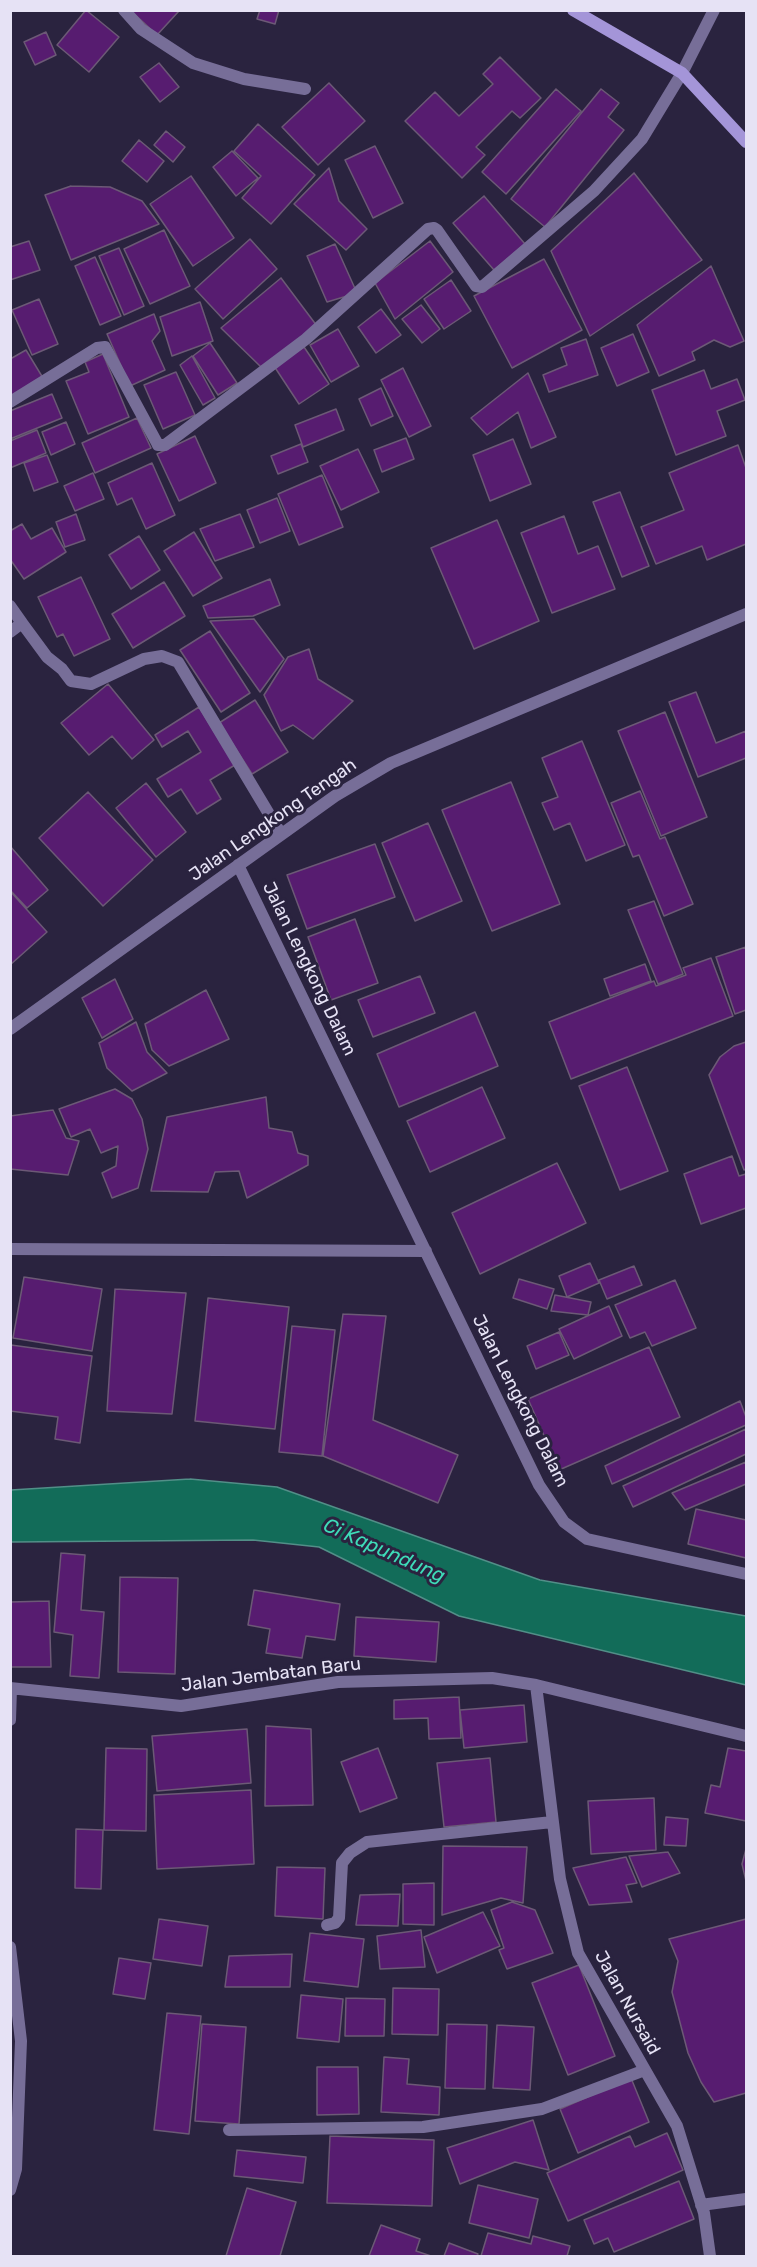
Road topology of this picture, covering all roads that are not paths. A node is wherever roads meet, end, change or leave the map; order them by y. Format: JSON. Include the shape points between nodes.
{"nodes":[{"id":1,"x":124,"y":10,"type":"edge"},
{"id":2,"x":573,"y":10,"type":"edge"},
{"id":3,"x":714,"y":10,"type":"edge"},
{"id":4,"x":682,"y":73,"type":"junction"},
{"id":5,"x":305,"y":89,"type":"dead end"},
{"id":6,"x":747,"y":142,"type":"edge"},
{"id":7,"x":10,"y":402,"type":"edge"},
{"id":8,"x":10,"y":606,"type":"edge"},
{"id":9,"x":747,"y":614,"type":"edge"},
{"id":10,"x":22,"y":623,"type":"junction"},
{"id":11,"x":10,"y":632,"type":"edge"},
{"id":12,"x":280,"y":834,"type":"junction"},
{"id":13,"x":238,"y":865,"type":"junction"},
{"id":14,"x":10,"y":1029,"type":"edge"},
{"id":15,"x":10,"y":1249,"type":"edge"},
{"id":16,"x":426,"y":1251,"type":"junction"},
{"id":17,"x":747,"y":1574,"type":"edge"},
{"id":18,"x":536,"y":1685,"type":"junction"},
{"id":19,"x":11,"y":1688,"type":"edge"},
{"id":20,"x":10,"y":1720,"type":"edge"},
{"id":21,"x":747,"y":1736,"type":"edge"},
{"id":22,"x":552,"y":1822,"type":"junction"},
{"id":23,"x":327,"y":1925,"type":"dead end"},
{"id":24,"x":10,"y":1947,"type":"edge"},
{"id":25,"x":645,"y":2070,"type":"junction"},
{"id":26,"x":229,"y":2130,"type":"dead end"},
{"id":27,"x":10,"y":2190,"type":"edge"},
{"id":28,"x":747,"y":2199,"type":"edge"},
{"id":29,"x":701,"y":2205,"type":"junction"},
{"id":30,"x":710,"y":2256,"type":"edge"}],
"edges":[{"from":1,"to":5,"type":"street","via":[[141,29],[193,63],[244,79]]},
{"from":2,"to":4,"type":"street"},
{"from":3,"to":4,"type":"street"},
{"from":4,"to":6,"type":"street"},
{"from":4,"to":7,"type":"street","via":[[642,140],[594,191],[482,287],[476,286],[437,230],[428,229],[306,339],[165,445],[158,445],[105,347]]},
{"from":8,"to":10,"type":"street"},
{"from":9,"to":12,"type":"street","name":"Jalan Lengkong Tengah","via":[[391,763]]},
{"from":10,"to":11,"type":"street"},
{"from":10,"to":12,"type":"street","via":[[71,681],[91,684],[144,659],[162,656],[178,662]]},
{"from":12,"to":13,"type":"street","name":"Jalan Lengkong Tengah"},
{"from":13,"to":14,"type":"street","name":"Jalan Lengkong Tengah"},
{"from":13,"to":16,"type":"street","name":"Jalan Lengkong Dalam"},
{"from":15,"to":16,"type":"street"},
{"from":16,"to":17,"type":"street","name":"Jalan Lengkong Dalam","via":[[539,1485],[564,1522],[587,1539]]},
{"from":18,"to":19,"type":"street","name":"Jalan Jembatan Baru","via":[[492,1678],[338,1682],[181,1706]]},
{"from":18,"to":21,"type":"street","name":"Jalan Jembatan Baru"},
{"from":18,"to":22,"type":"street","name":"Jalan Nursaid"},
{"from":19,"to":20,"type":"street"},
{"from":22,"to":23,"type":"street","via":[[367,1842],[342,1863],[339,1918]]},
{"from":22,"to":25,"type":"street","name":"Jalan Nursaid","via":[[560,1879],[578,1953]]},
{"from":24,"to":27,"type":"street","via":[[21,2041],[16,2169]]},
{"from":25,"to":26,"type":"street","via":[[542,2109],[435,2125]]},
{"from":25,"to":29,"type":"street","name":"Jalan Nursaid","via":[[677,2126]]},
{"from":28,"to":29,"type":"street"},
{"from":29,"to":30,"type":"street","name":"Jalan Nursaid"}]}
